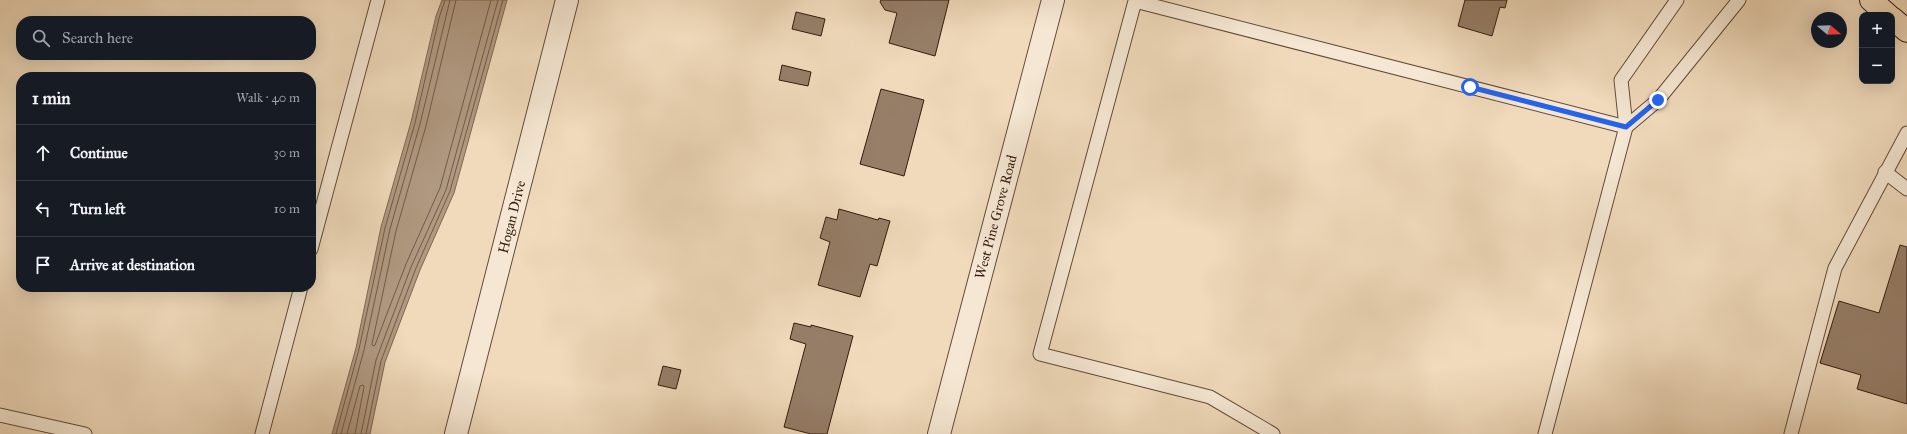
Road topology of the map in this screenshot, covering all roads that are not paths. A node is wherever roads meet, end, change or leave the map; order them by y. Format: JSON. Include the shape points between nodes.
{"nodes":[{"id":1,"x":378,"y":0,"type":"edge"},
{"id":2,"x":567,"y":0,"type":"edge"},
{"id":3,"x":1054,"y":0,"type":"edge"},
{"id":4,"x":1677,"y":0,"type":"edge"},
{"id":5,"x":1739,"y":0,"type":"edge"},
{"id":6,"x":1871,"y":0,"type":"edge"},
{"id":7,"x":1135,"y":1,"type":"edge"},
{"id":8,"x":1885,"y":12,"type":"edge"},
{"id":9,"x":1895,"y":21,"type":"edge"},
{"id":10,"x":1907,"y":31,"type":"edge"},
{"id":11,"x":1626,"y":127,"type":"junction"},
{"id":12,"x":1907,"y":133,"type":"edge"},
{"id":13,"x":1885,"y":172,"type":"junction"},
{"id":14,"x":1907,"y":189,"type":"edge"},
{"id":15,"x":316,"y":230,"type":"edge"},
{"id":16,"x":300,"y":292,"type":"edge"},
{"id":17,"x":0,"y":415,"type":"edge"},
{"id":18,"x":85,"y":434,"type":"edge"},
{"id":19,"x":262,"y":434,"type":"edge"},
{"id":20,"x":456,"y":434,"type":"edge"},
{"id":21,"x":939,"y":434,"type":"edge"},
{"id":22,"x":1273,"y":434,"type":"edge"},
{"id":23,"x":1545,"y":434,"type":"edge"},
{"id":24,"x":1791,"y":434,"type":"edge"}],
"edges":[{"from":1,"to":15,"type":"lane"},
{"from":2,"to":20,"type":"street","name":"Hogan Drive"},
{"from":3,"to":21,"type":"street","name":"West Pine Grove Road"},
{"from":4,"to":11,"type":"lane","via":[[1621,80]]},
{"from":5,"to":11,"type":"lane","via":[[1658,100]]},
{"from":6,"to":8,"type":"main road"},
{"from":7,"to":11,"type":"lane"},
{"from":7,"to":22,"type":"lane","via":[[1040,354],[1210,397]]},
{"from":9,"to":10,"type":"main road"},
{"from":11,"to":23,"type":"lane"},
{"from":12,"to":13,"type":"lane"},
{"from":13,"to":14,"type":"lane"},
{"from":13,"to":24,"type":"lane","via":[[1836,268]]},
{"from":16,"to":19,"type":"lane"},
{"from":17,"to":18,"type":"lane"}]}
